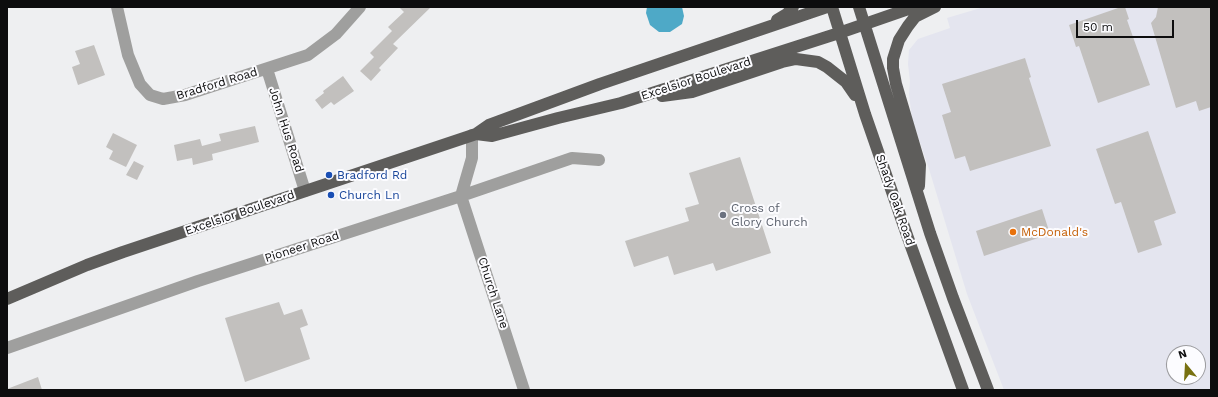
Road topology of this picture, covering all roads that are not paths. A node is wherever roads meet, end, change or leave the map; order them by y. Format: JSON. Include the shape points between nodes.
{"nodes":[{"id":1,"x":117,"y":7,"type":"edge"},
{"id":2,"x":360,"y":7,"type":"edge"},
{"id":3,"x":793,"y":7,"type":"edge"},
{"id":4,"x":827,"y":7,"type":"edge"},
{"id":5,"x":832,"y":7,"type":"edge"},
{"id":6,"x":859,"y":7,"type":"edge"},
{"id":7,"x":914,"y":7,"type":"edge"},
{"id":8,"x":934,"y":7,"type":"edge"},
{"id":9,"x":864,"y":24,"type":"junction"},
{"id":10,"x":760,"y":30,"type":"junction"},
{"id":11,"x":839,"y":33,"type":"junction"},
{"id":12,"x":266,"y":69,"type":"junction"},
{"id":13,"x":621,"y":103,"type":"junction"},
{"id":14,"x":865,"y":114,"type":"junction"},
{"id":15,"x":474,"y":134,"type":"junction"},
{"id":16,"x":599,"y":160,"type":"dead end"},
{"id":17,"x":305,"y":190,"type":"junction"},
{"id":18,"x":461,"y":196,"type":"junction"},
{"id":19,"x":919,"y":196,"type":"junction"},
{"id":20,"x":7,"y":299,"type":"edge"},
{"id":21,"x":7,"y":348,"type":"edge"},
{"id":22,"x":524,"y":390,"type":"edge"},
{"id":23,"x":964,"y":390,"type":"edge"},
{"id":24,"x":988,"y":390,"type":"edge"}],
"edges":[{"from":1,"to":12,"type":"street","name":"Bradford Road","via":[[128,55],[140,84],[150,96],[163,99],[185,95]]},
{"from":2,"to":12,"type":"street","name":"Bradford Road","via":[[336,34],[308,55]]},
{"from":3,"to":10,"type":"main road","via":[[787,14]]},
{"from":4,"to":10,"type":"main road","name":"Excelsior Boulevard"},
{"from":5,"to":11,"type":"main road","name":"Shady Oak Road"},
{"from":6,"to":9,"type":"main road","name":"Shady Oak Road"},
{"from":7,"to":9,"type":"main road","name":"Excelsior Boulevard"},
{"from":8,"to":19,"type":"main road","via":[[908,26],[899,40],[893,58],[896,84],[920,165]]},
{"from":9,"to":11,"type":"main road","name":"Excelsior Boulevard"},
{"from":9,"to":19,"type":"main road","name":"Shady Oak Road"},
{"from":10,"to":15,"type":"main road","name":"Excelsior Boulevard","via":[[556,100],[489,125]]},
{"from":11,"to":13,"type":"main road","name":"Excelsior Boulevard"},
{"from":11,"to":14,"type":"main road","name":"Shady Oak Road"},
{"from":12,"to":17,"type":"street","name":"John Hus Road"},
{"from":13,"to":14,"type":"main road","via":[[692,92],[796,59],[818,62],[835,73],[853,91]]},
{"from":13,"to":15,"type":"main road","name":"Excelsior Boulevard","via":[[492,136]]},
{"from":14,"to":23,"type":"main road","name":"Shady Oak Road"},
{"from":15,"to":17,"type":"main road","name":"Excelsior Boulevard"},
{"from":15,"to":18,"type":"street","via":[[472,158]]},
{"from":16,"to":18,"type":"street","name":"Pioneer Road","via":[[572,158]]},
{"from":17,"to":20,"type":"main road","name":"Excelsior Boulevard","via":[[87,265]]},
{"from":18,"to":21,"type":"street","name":"Pioneer Road","via":[[198,281]]},
{"from":18,"to":22,"type":"street","name":"Church Lane"},
{"from":19,"to":24,"type":"main road","name":"Shady Oak Road","via":[[950,291]]}]}
